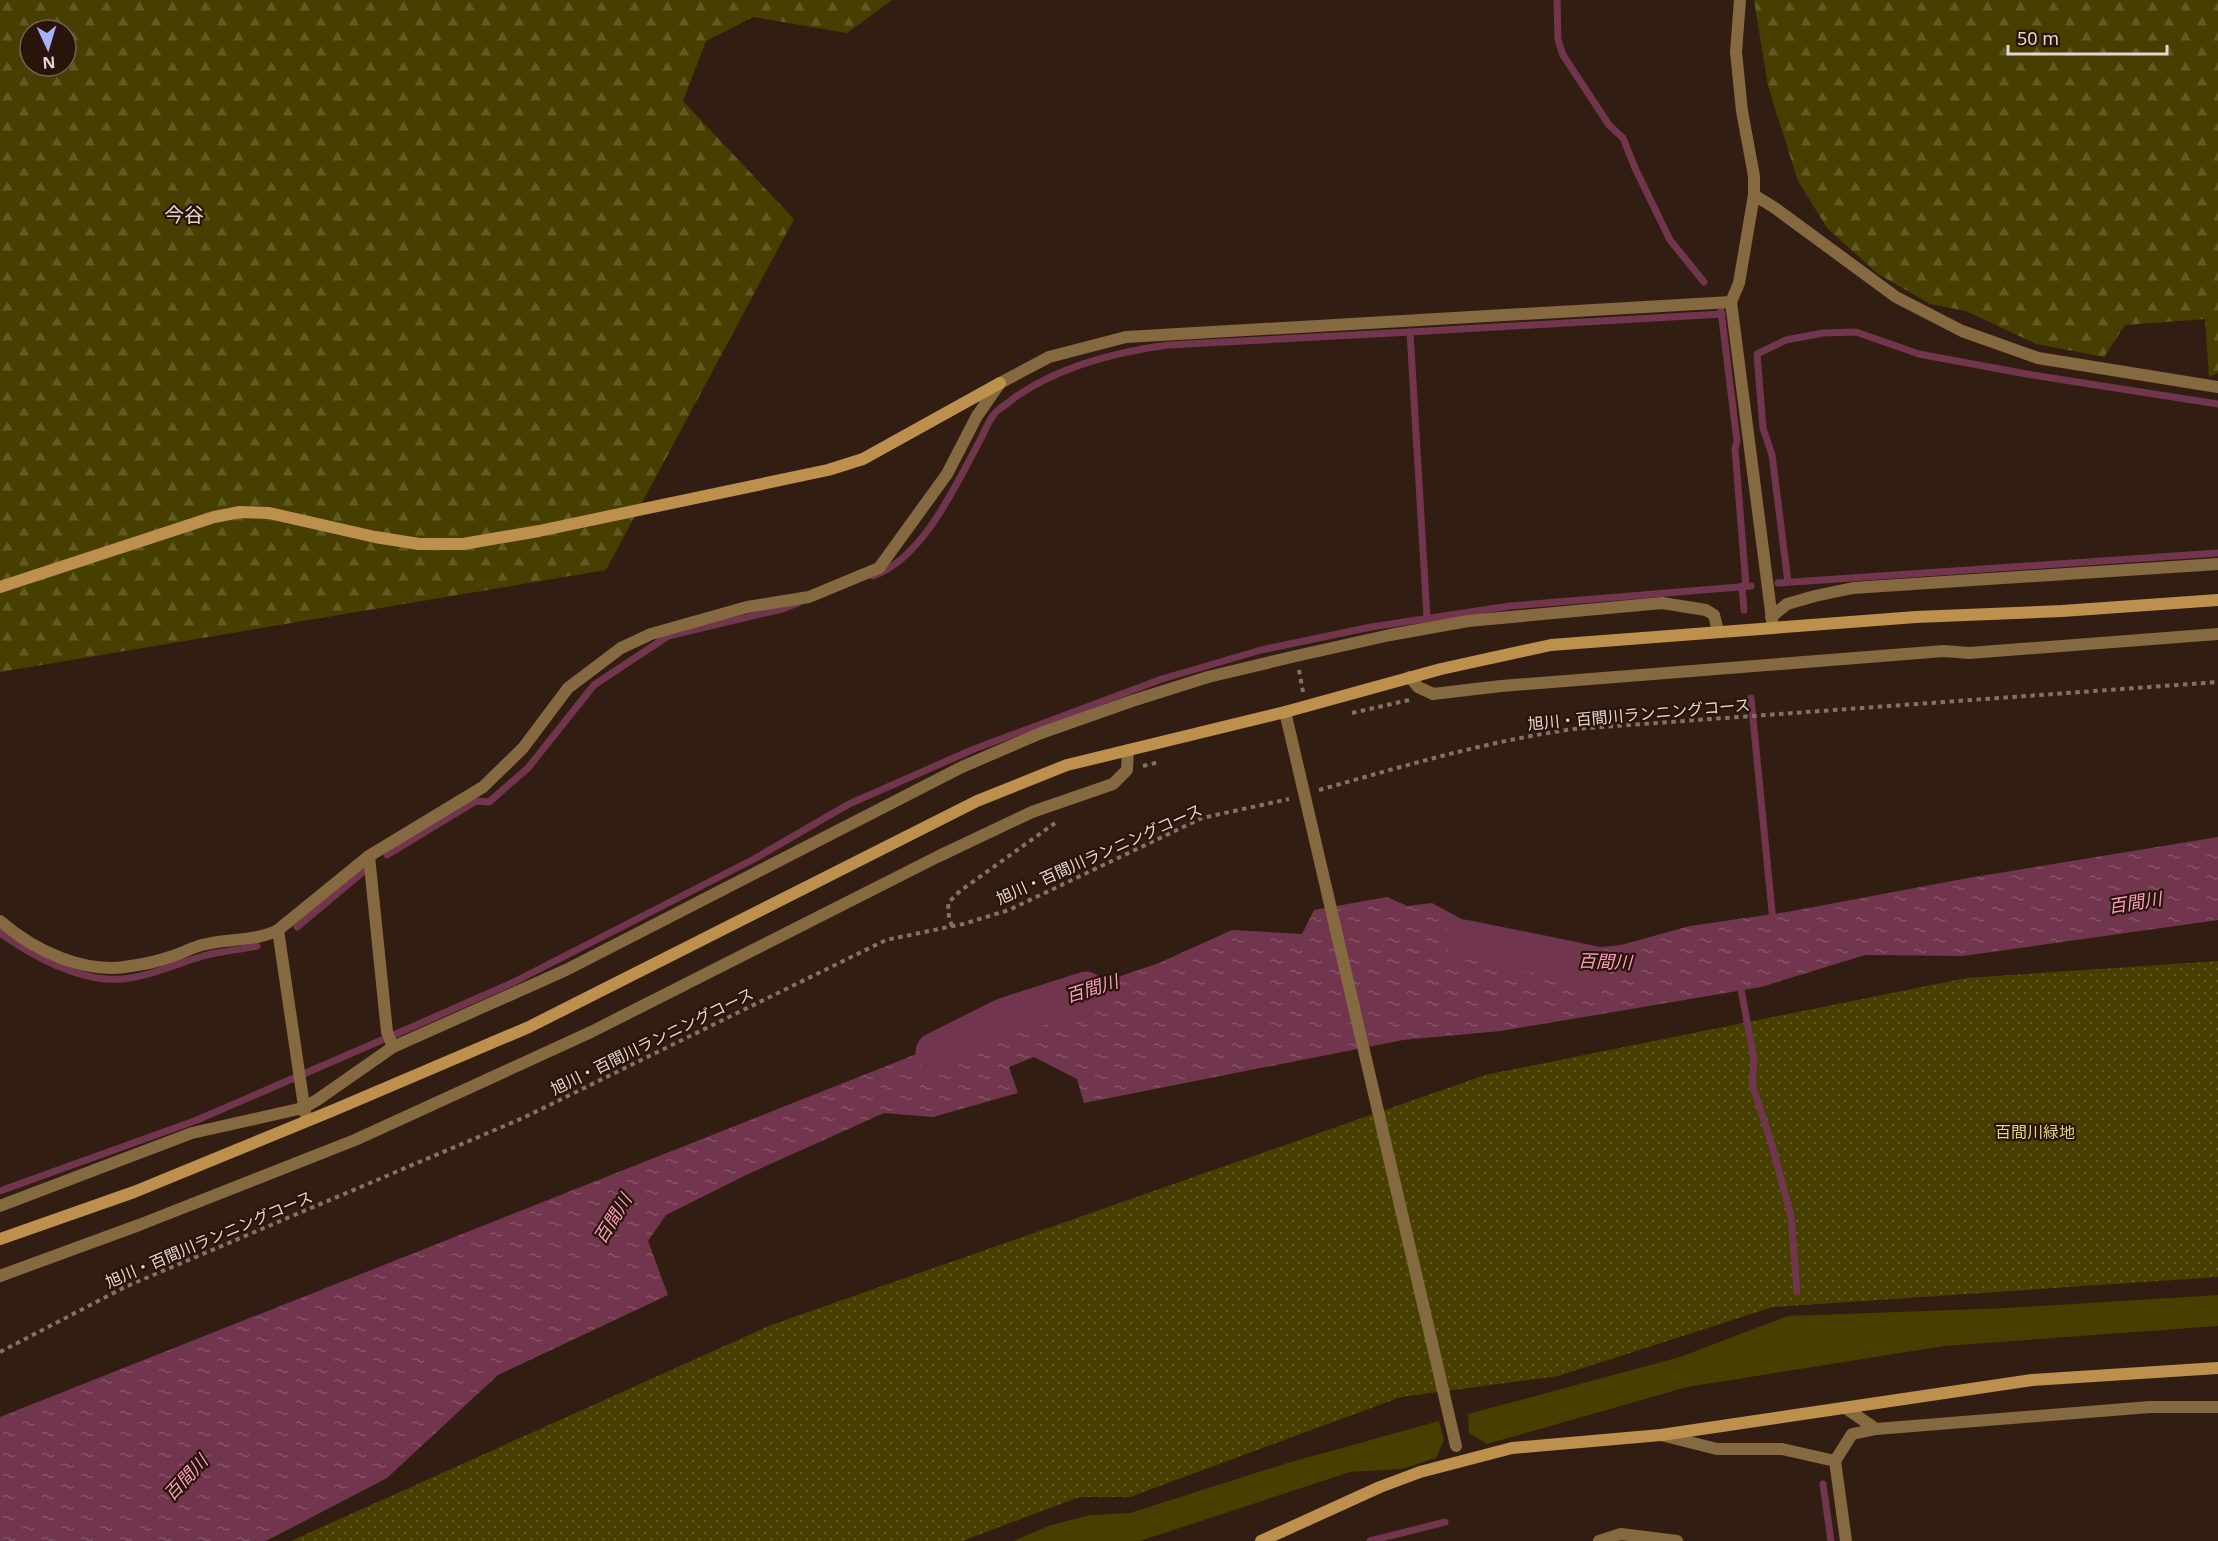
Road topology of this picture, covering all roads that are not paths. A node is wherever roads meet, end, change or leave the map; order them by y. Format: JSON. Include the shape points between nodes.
{"nodes":[{"id":1,"x":1740,"y":0,"type":"edge"},
{"id":2,"x":1754,"y":195,"type":"junction"},
{"id":3,"x":1731,"y":302,"type":"junction"},
{"id":4,"x":1000,"y":383,"type":"junction"},
{"id":5,"x":2218,"y":387,"type":"edge"},
{"id":6,"x":2218,"y":564,"type":"edge"},
{"id":7,"x":0,"y":587,"type":"edge"},
{"id":8,"x":2218,"y":600,"type":"edge"},
{"id":9,"x":1772,"y":622,"type":"junction"},
{"id":10,"x":1718,"y":632,"type":"junction"},
{"id":11,"x":2218,"y":634,"type":"edge"},
{"id":12,"x":1410,"y":677,"type":"junction"},
{"id":13,"x":1285,"y":712,"type":"junction"},
{"id":14,"x":1128,"y":750,"type":"junction"},
{"id":15,"x":369,"y":856,"type":"junction"},
{"id":16,"x":0,"y":921,"type":"edge"},
{"id":17,"x":278,"y":930,"type":"junction"},
{"id":18,"x":390,"y":1040,"type":"junction"},
{"id":19,"x":303,"y":1107,"type":"junction"},
{"id":20,"x":307,"y":1121,"type":"junction"},
{"id":21,"x":0,"y":1206,"type":"edge"},
{"id":22,"x":0,"y":1239,"type":"edge"},
{"id":23,"x":0,"y":1276,"type":"edge"},
{"id":24,"x":2218,"y":1368,"type":"edge"},
{"id":25,"x":2218,"y":1407,"type":"edge"},
{"id":26,"x":1847,"y":1409,"type":"junction"},
{"id":27,"x":1876,"y":1429,"type":"junction"},
{"id":28,"x":1661,"y":1435,"type":"junction"},
{"id":29,"x":1835,"y":1461,"type":"junction"},
{"id":30,"x":1460,"y":1462,"type":"junction"},
{"id":31,"x":1261,"y":1541,"type":"edge"},
{"id":32,"x":1599,"y":1541,"type":"edge"},
{"id":33,"x":1677,"y":1541,"type":"edge"},
{"id":34,"x":1846,"y":1541,"type":"edge"}],
"edges":[{"from":1,"to":2,"type":"street","via":[[1736,52],[1742,111],[1755,176]]},
{"from":2,"to":3,"type":"street","via":[[1739,283]]},
{"from":2,"to":5,"type":"street","via":[[1896,297],[1962,331],[2038,358]]},
{"from":3,"to":4,"type":"street","via":[[1126,337],[1049,357]]},
{"from":3,"to":9,"type":"street"},
{"from":4,"to":7,"type":"street","via":[[863,459],[626,514],[463,544],[419,544],[269,513],[240,512]]},
{"from":4,"to":15,"type":"street","via":[[977,416],[947,474],[879,568],[809,597],[747,607],[651,634],[621,648],[568,688],[523,748],[483,787]]},
{"from":6,"to":9,"type":"street","via":[[1852,588],[1787,604]]},
{"from":8,"to":9,"type":"street"},
{"from":9,"to":10,"type":"street"},
{"from":10,"to":12,"type":"street","via":[[1551,645]]},
{"from":10,"to":18,"type":"street","via":[[1714,615],[1706,610],[1662,603],[1468,621],[1390,634],[1208,677],[1132,700],[962,767],[566,969]]},
{"from":11,"to":12,"type":"street","via":[[1970,653],[1944,651],[1433,694],[1418,687]]},
{"from":12,"to":13,"type":"street"},
{"from":13,"to":14,"type":"street"},
{"from":13,"to":30,"type":"street","bridge":true},
{"from":14,"to":20,"type":"street","via":[[1067,765],[977,801],[529,1027]]},
{"from":14,"to":23,"type":"street","via":[[1127,770],[1113,784],[1032,812],[937,856],[591,1032],[355,1140]]},
{"from":15,"to":17,"type":"street"},
{"from":15,"to":18,"type":"street"},
{"from":16,"to":17,"type":"street","via":[[48,953],[111,969],[175,956],[201,945],[268,936]]},
{"from":17,"to":19,"type":"street"},
{"from":18,"to":19,"type":"street"},
{"from":19,"to":20,"type":"street"},
{"from":19,"to":21,"type":"street","via":[[192,1133]]},
{"from":20,"to":22,"type":"street","via":[[134,1192]]},
{"from":24,"to":26,"type":"street","via":[[2032,1380]]},
{"from":25,"to":27,"type":"street","via":[[2150,1407]]},
{"from":26,"to":27,"type":"street"},
{"from":26,"to":28,"type":"street"},
{"from":27,"to":29,"type":"street","via":[[1852,1434]]},
{"from":28,"to":29,"type":"street","via":[[1717,1449],[1782,1449]]},
{"from":28,"to":30,"type":"street","via":[[1512,1448]]},
{"from":29,"to":34,"type":"street"},
{"from":30,"to":31,"type":"street","via":[[1380,1487]]},
{"from":32,"to":33,"type":"street","via":[[1621,1534]]}]}
